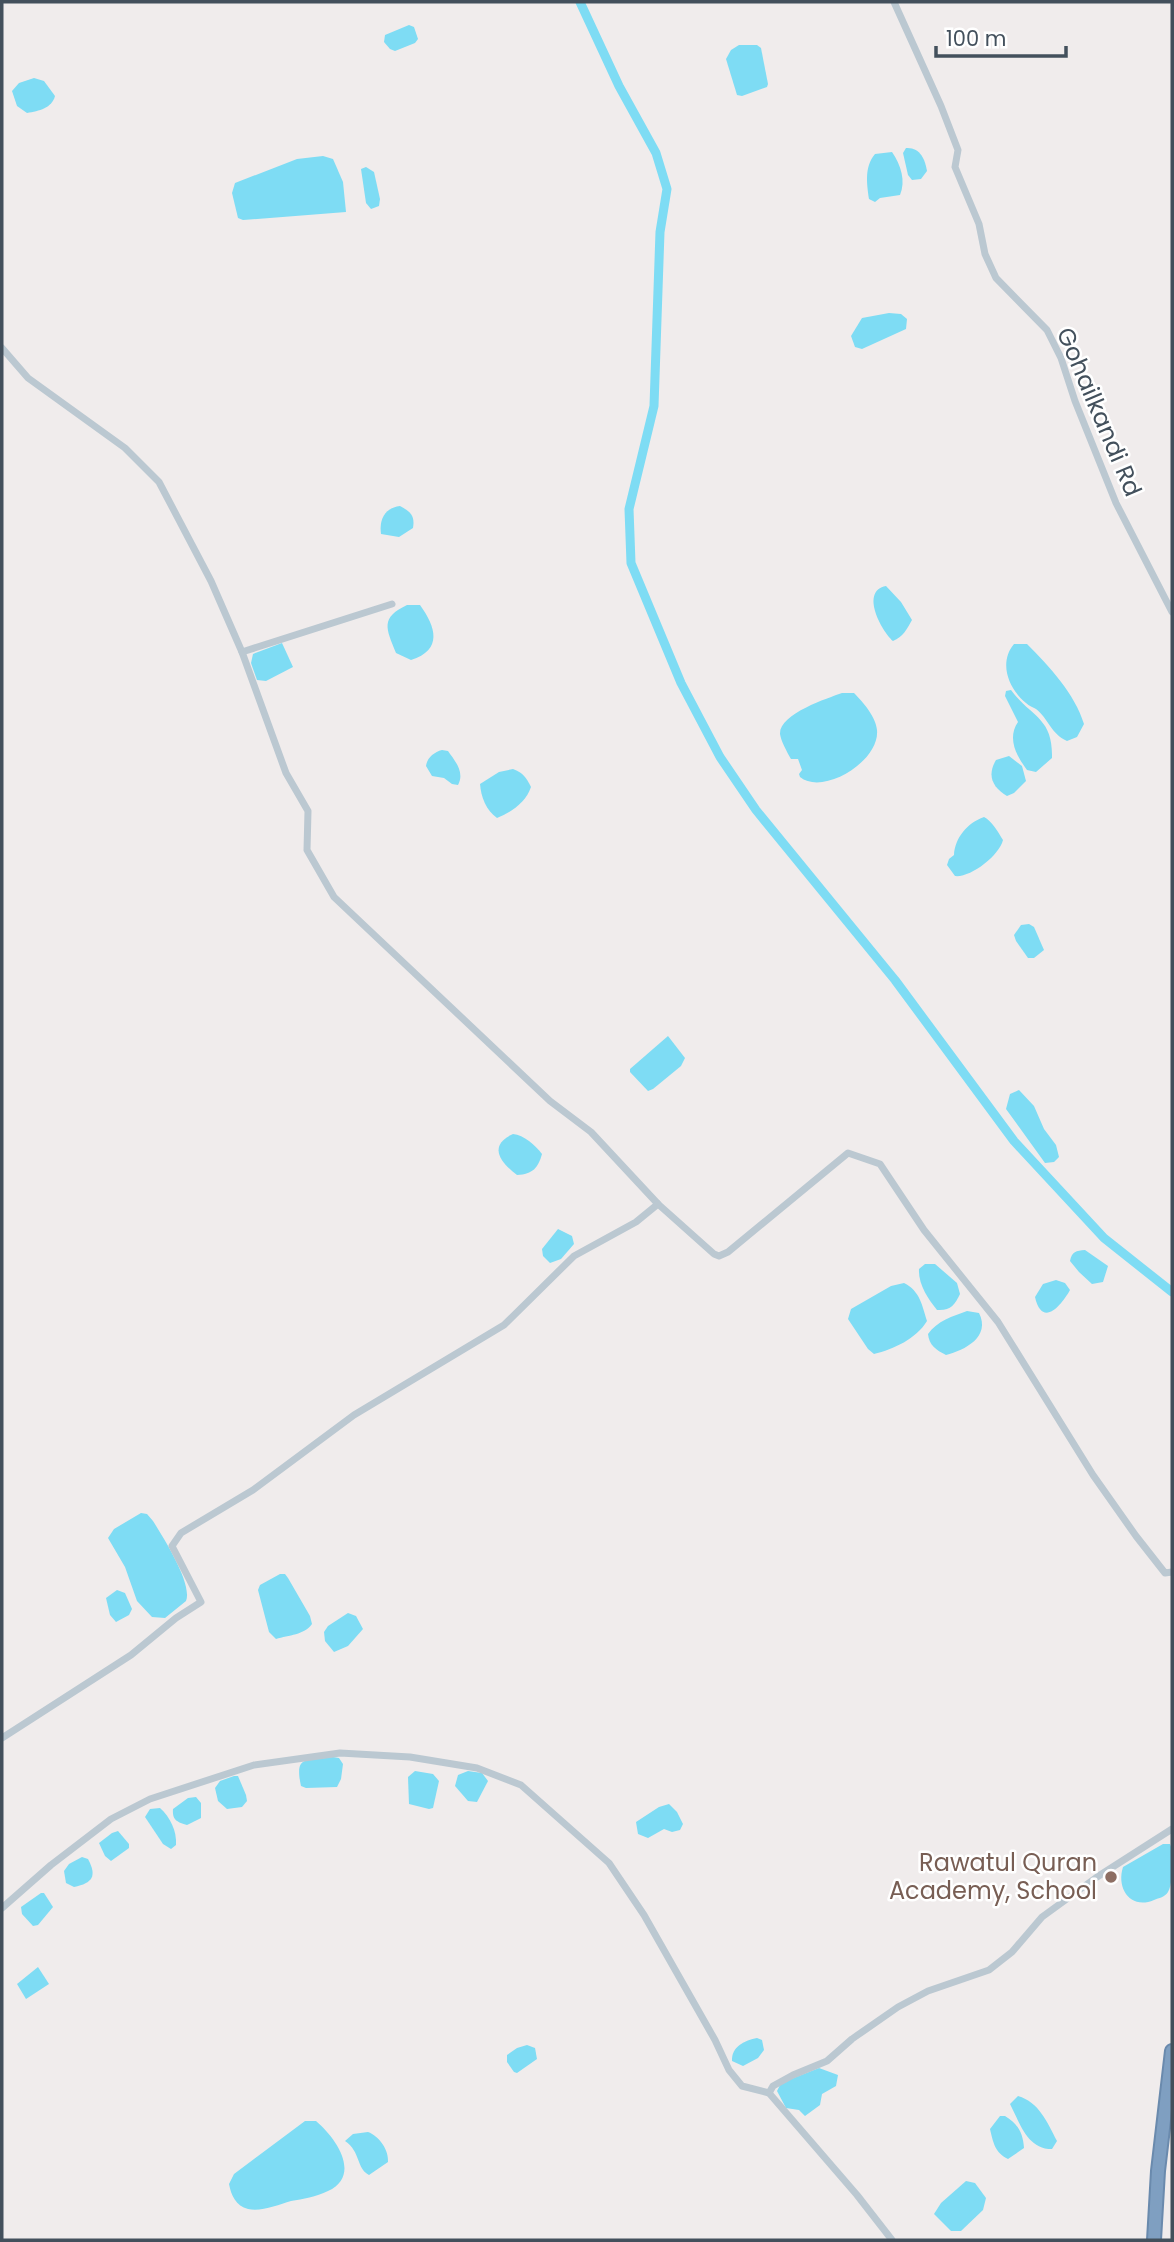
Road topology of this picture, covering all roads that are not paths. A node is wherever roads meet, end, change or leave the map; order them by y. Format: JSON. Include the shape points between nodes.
{"nodes":[{"id":1,"x":894,"y":2,"type":"edge"},
{"id":2,"x":2,"y":348,"type":"edge"},
{"id":3,"x":392,"y":604,"type":"dead end"},
{"id":4,"x":1172,"y":612,"type":"edge"},
{"id":5,"x":243,"y":652,"type":"junction"},
{"id":6,"x":658,"y":1204,"type":"junction"},
{"id":7,"x":1172,"y":1572,"type":"edge"},
{"id":8,"x":2,"y":1738,"type":"edge"},
{"id":9,"x":1172,"y":1829,"type":"edge"},
{"id":10,"x":2,"y":1909,"type":"edge"},
{"id":11,"x":1172,"y":2051,"type":"edge"},
{"id":12,"x":769,"y":2093,"type":"junction"},
{"id":13,"x":892,"y":2240,"type":"edge"},
{"id":14,"x":1154,"y":2240,"type":"edge"}],
"edges":[{"from":1,"to":4,"type":"street","name":"Gohailkandi Rd","via":[[958,150],[955,167],[979,225],[985,254],[996,278],[1047,330],[1116,503]]},
{"from":2,"to":5,"type":"street","via":[[28,378],[125,449],[159,482]]},
{"from":3,"to":5,"type":"street"},
{"from":5,"to":6,"type":"street","via":[[286,773],[308,811],[307,850],[334,897],[550,1101],[591,1132]]},
{"from":6,"to":7,"type":"street","via":[[719,1256],[848,1153],[880,1164],[924,1230],[998,1322],[1136,1536],[1165,1573]]},
{"from":6,"to":8,"type":"street","via":[[636,1222],[574,1256],[504,1325],[354,1415],[253,1490],[181,1533],[172,1546],[201,1602],[131,1656]]},
{"from":9,"to":12,"type":"street","via":[[1042,1917],[1012,1952],[989,1970],[928,1991],[898,2007],[827,2061],[773,2086]]},
{"from":10,"to":12,"type":"street","via":[[111,1819],[150,1799],[254,1765],[340,1753],[410,1757],[477,1768],[521,1785],[609,1863],[644,1915],[729,2070],[742,2086]]},
{"from":11,"to":14,"type":"highway"},
{"from":12,"to":13,"type":"street"}]}
